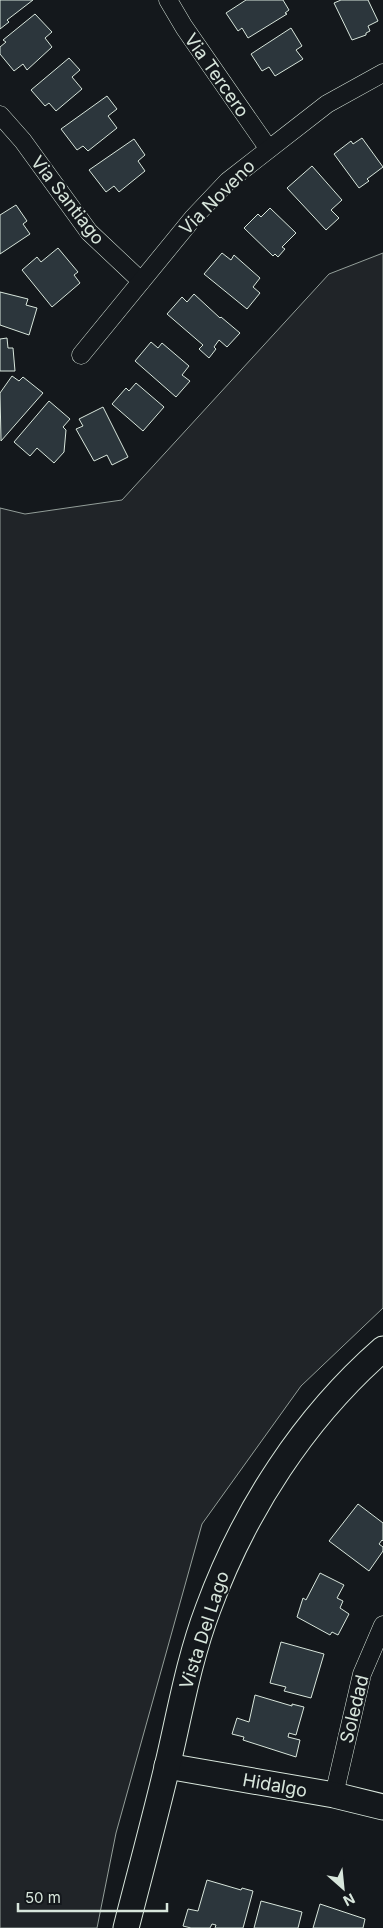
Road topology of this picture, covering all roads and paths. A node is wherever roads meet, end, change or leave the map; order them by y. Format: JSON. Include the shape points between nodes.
{"nodes":[{"id":1,"x":168,"y":0,"type":"edge"},
{"id":2,"x":383,"y":73,"type":"edge"},
{"id":3,"x":0,"y":115,"type":"edge"},
{"id":4,"x":268,"y":148,"type":"junction"},
{"id":5,"x":141,"y":281,"type":"junction"},
{"id":6,"x":81,"y":355,"type":"dead end"},
{"id":7,"x":383,"y":1349,"type":"edge"},
{"id":8,"x":382,"y":1627,"type":"edge"},
{"id":9,"x":167,"y":1766,"type":"junction"},
{"id":10,"x":334,"y":1796,"type":"junction"},
{"id":11,"x":383,"y":1806,"type":"edge"},
{"id":12,"x":126,"y":1928,"type":"edge"}],
"edges":[{"from":1,"to":4,"type":"street","name":"Via Tercero"},
{"from":2,"to":4,"type":"street","name":"Via Noveno","via":[[327,104]]},
{"from":3,"to":5,"type":"street","name":"Via Santiago","via":[[23,141],[89,232]]},
{"from":4,"to":5,"type":"street","name":"Via Noveno","via":[[222,187]]},
{"from":5,"to":6,"type":"street","name":"Via Noveno"},
{"from":7,"to":9,"type":"street","name":"Vista Del Lago","via":[[347,1382],[300,1440],[253,1511],[207,1611],[190,1666]]},
{"from":8,"to":10,"type":"street","name":"Soledad","via":[[362,1674]]},
{"from":9,"to":10,"type":"street","name":"Hidalgo"},
{"from":9,"to":12,"type":"street","name":"Vista Del Lago"},
{"from":10,"to":11,"type":"street","name":"Hidalgo"}]}
